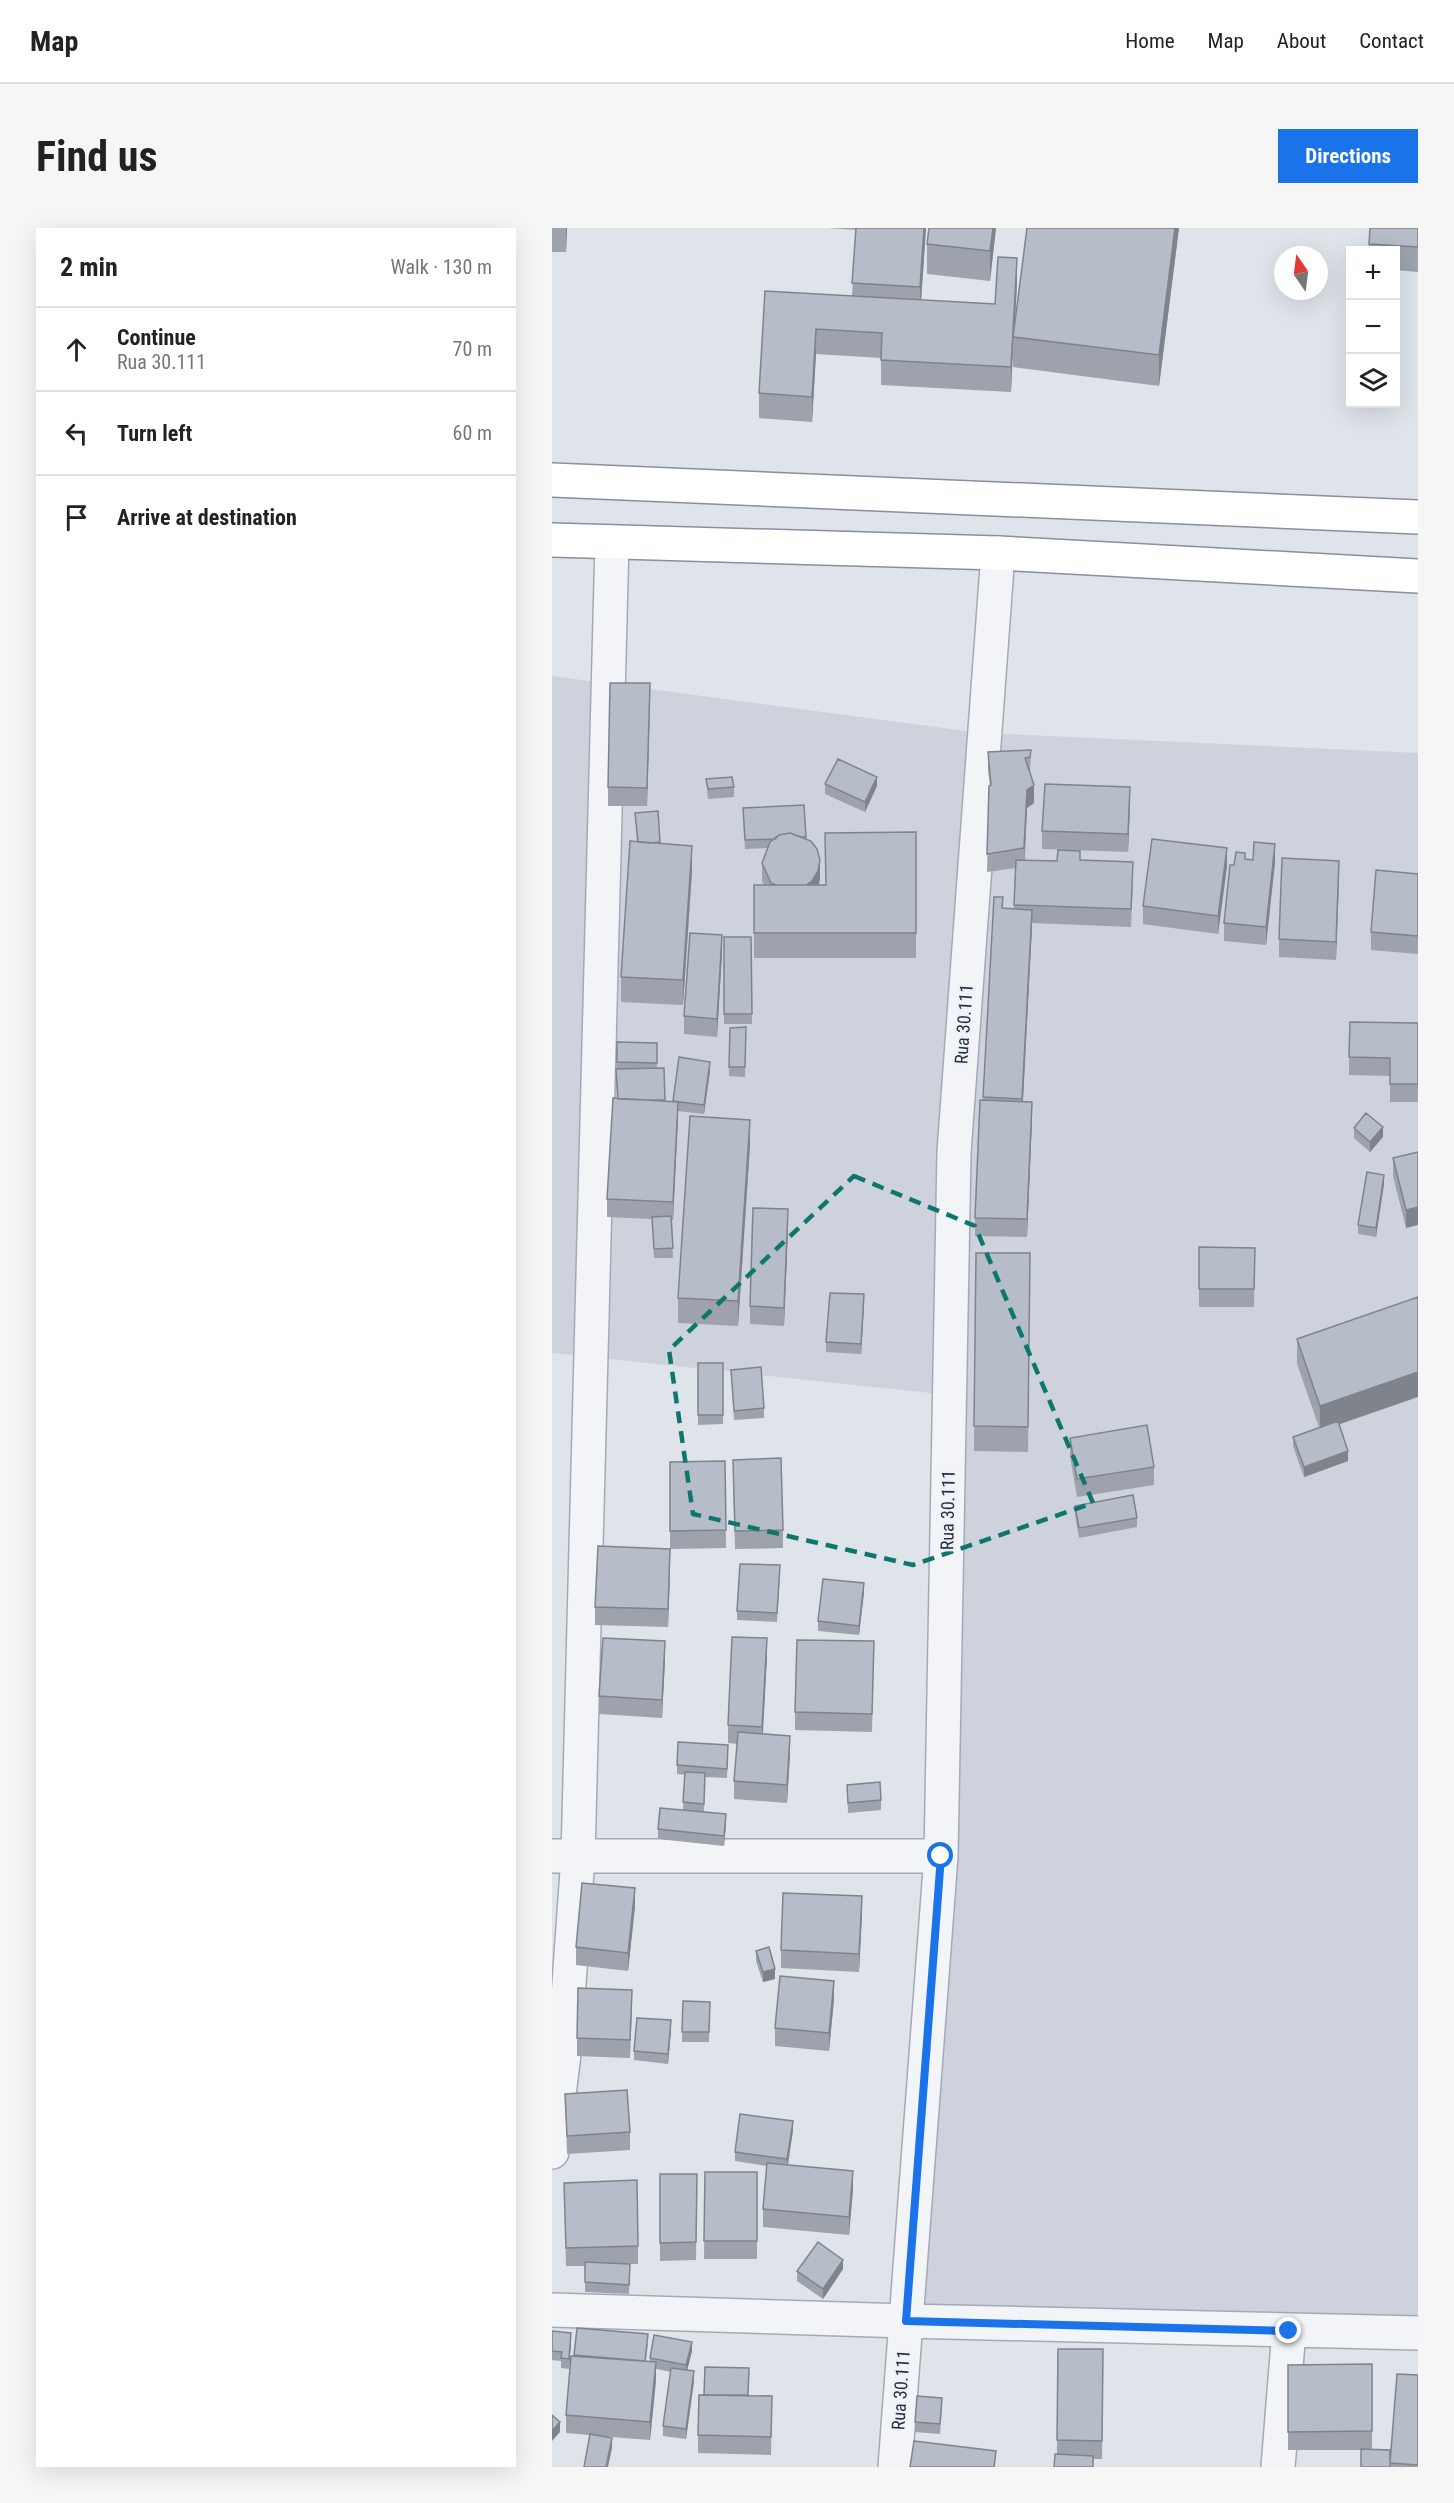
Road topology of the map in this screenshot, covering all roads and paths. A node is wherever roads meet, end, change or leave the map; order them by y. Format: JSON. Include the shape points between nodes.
{"nodes":[{"id":1,"x":552,"y":480,"type":"edge"},
{"id":2,"x":1418,"y":517,"type":"edge"},
{"id":3,"x":552,"y":540,"type":"edge"},
{"id":4,"x":612,"y":542,"type":"junction"},
{"id":5,"x":998,"y":553,"type":"junction"},
{"id":6,"x":1418,"y":576,"type":"edge"},
{"id":7,"x":565,"y":1856,"type":"edge"},
{"id":8,"x":941,"y":1856,"type":"junction"},
{"id":9,"x":552,"y":2152,"type":"edge"},
{"id":10,"x":552,"y":2310,"type":"edge"},
{"id":11,"x":906,"y":2321,"type":"junction"},
{"id":12,"x":1289,"y":2331,"type":"junction"},
{"id":13,"x":1418,"y":2333,"type":"edge"},
{"id":14,"x":895,"y":2467,"type":"edge"},
{"id":15,"x":1278,"y":2467,"type":"edge"}],
"edges":[{"from":1,"to":2,"type":"highway"},
{"from":3,"to":4,"type":"highway"},
{"from":4,"to":5,"type":"highway"},
{"from":4,"to":7,"type":"street"},
{"from":5,"to":6,"type":"highway"},
{"from":5,"to":8,"type":"street","name":"Rua 30.111","via":[[954,1152]]},
{"from":7,"to":8,"type":"street"},
{"from":7,"to":9,"type":"street","via":[[564,2054]]},
{"from":8,"to":11,"type":"street","name":"Rua 30.111"},
{"from":10,"to":11,"type":"street"},
{"from":11,"to":12,"type":"street"},
{"from":11,"to":14,"type":"street","name":"Rua 30.111"},
{"from":12,"to":13,"type":"street"},
{"from":12,"to":15,"type":"street"}]}
